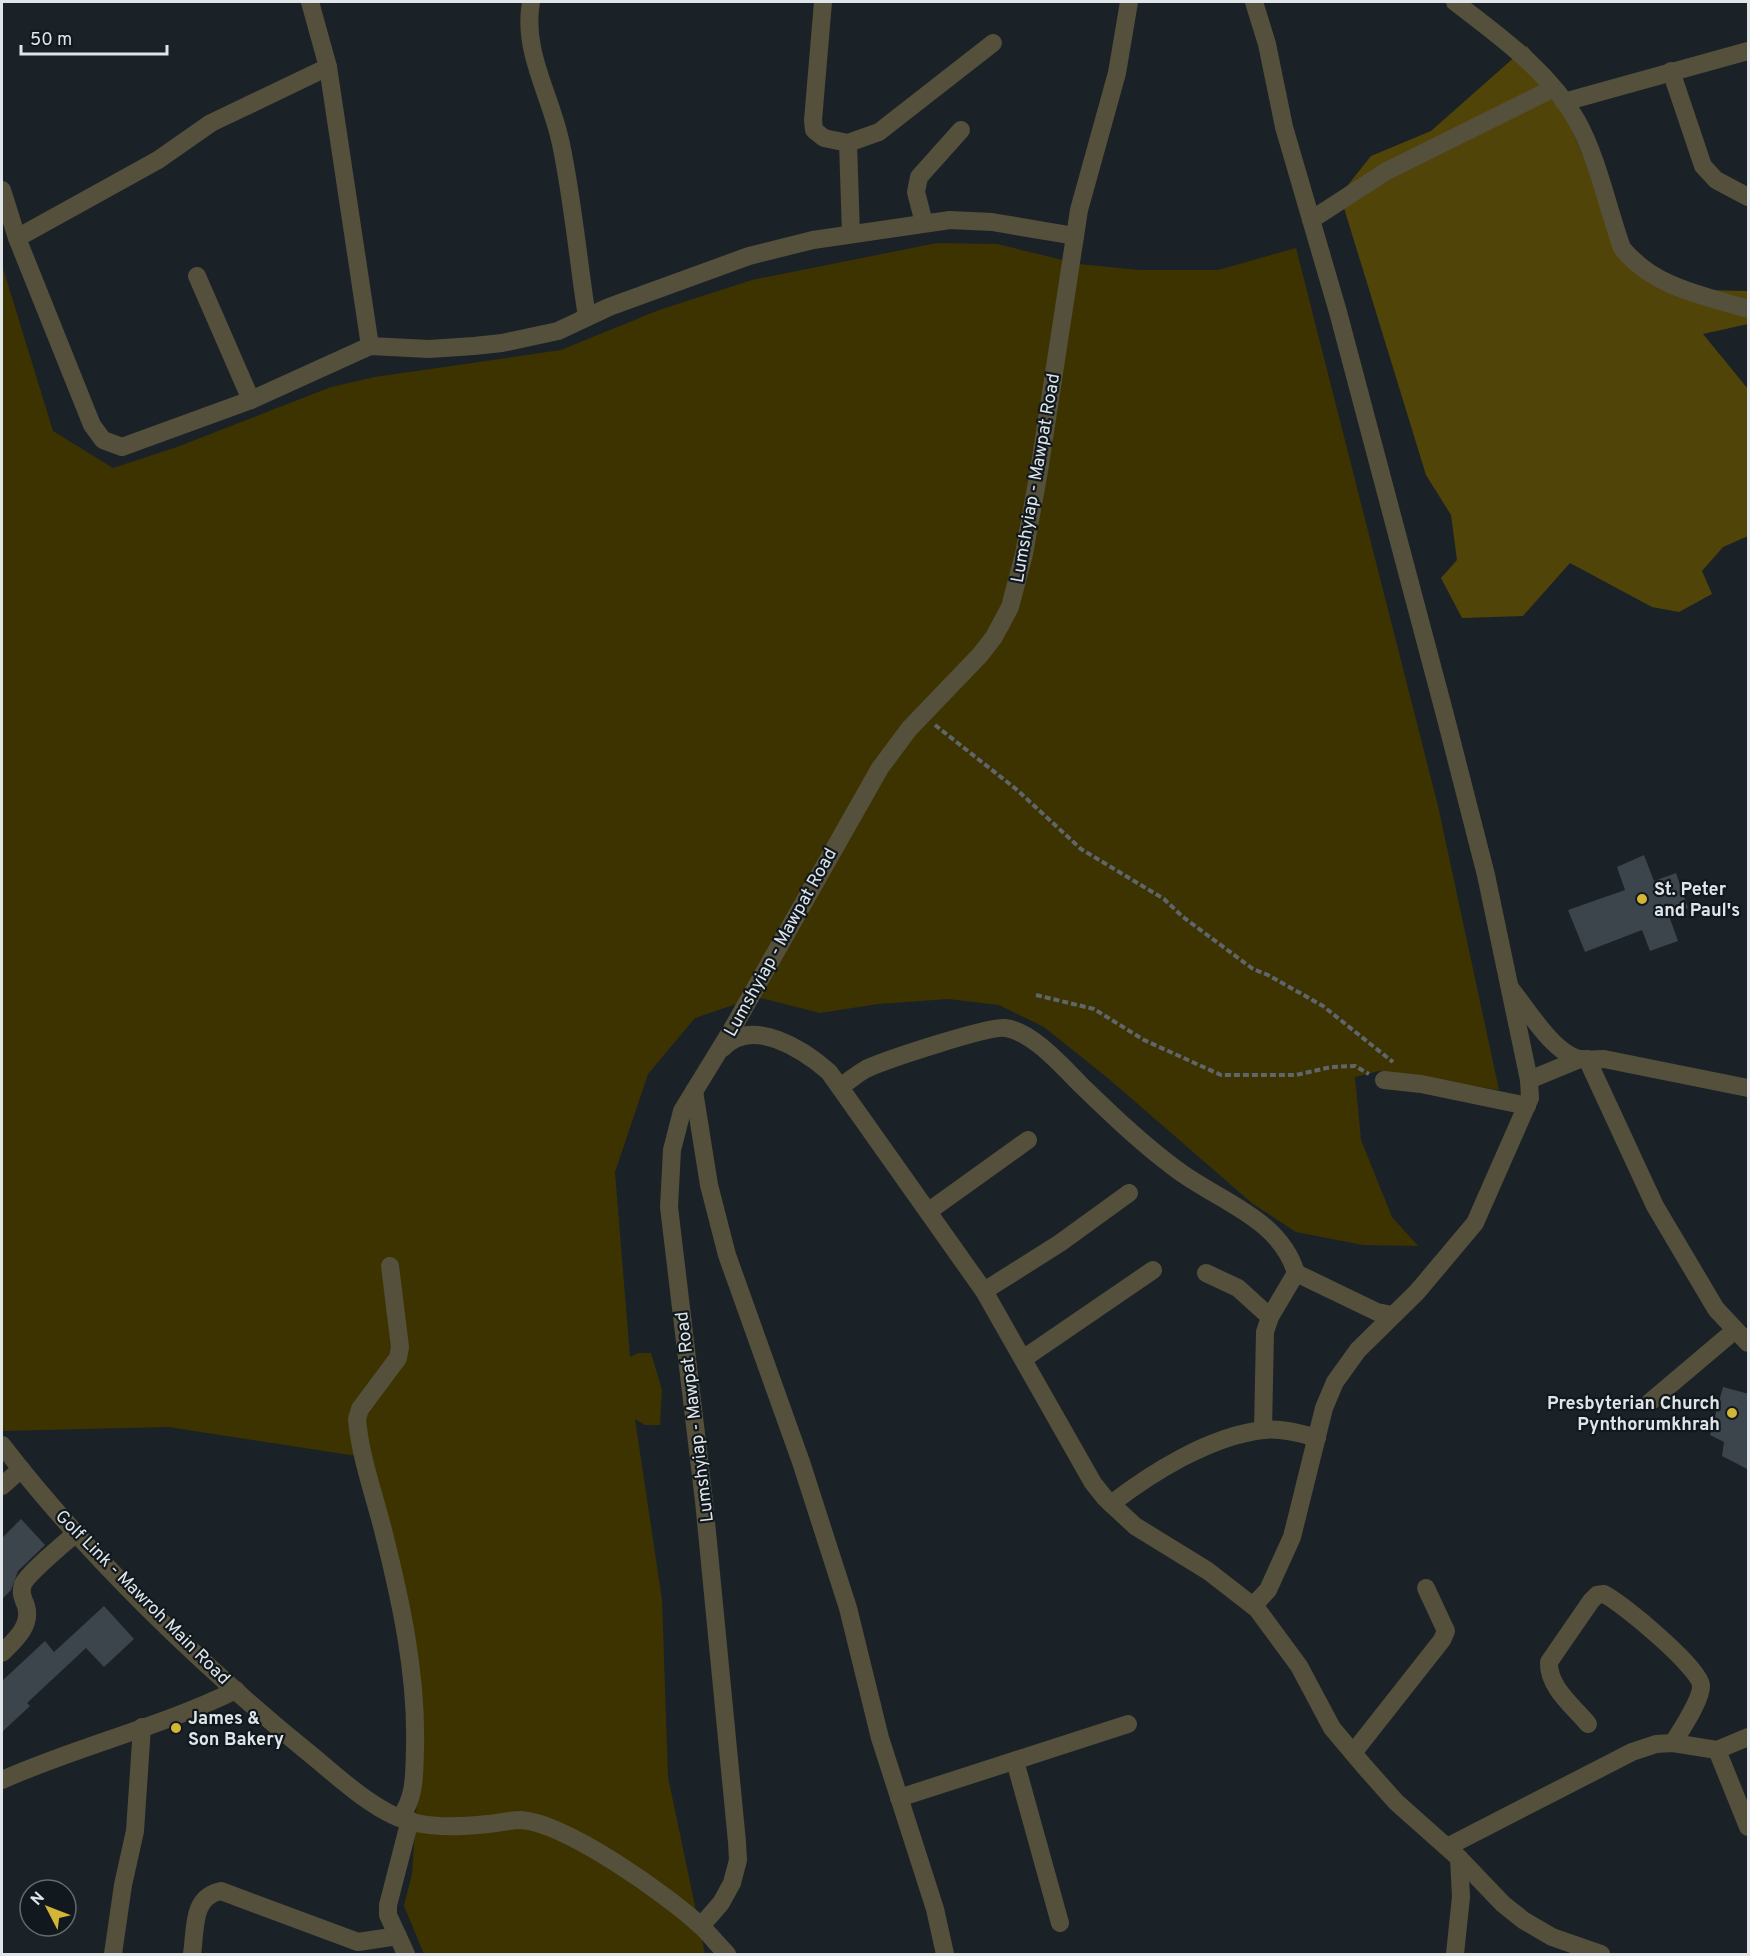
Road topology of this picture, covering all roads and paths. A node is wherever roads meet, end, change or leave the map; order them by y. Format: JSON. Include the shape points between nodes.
{"nodes":[{"id":1,"x":310,"y":2,"type":"edge"},
{"id":2,"x":531,"y":2,"type":"edge"},
{"id":3,"x":823,"y":2,"type":"edge"},
{"id":4,"x":1129,"y":2,"type":"edge"},
{"id":5,"x":1254,"y":2,"type":"edge"},
{"id":6,"x":1460,"y":3,"type":"edge"},
{"id":7,"x":993,"y":43,"type":"dead end"},
{"id":8,"x":1749,"y":51,"type":"edge"},
{"id":9,"x":328,"y":67,"type":"junction"},
{"id":10,"x":1671,"y":71,"type":"junction"},
{"id":11,"x":1558,"y":95,"type":"junction"},
{"id":12,"x":961,"y":130,"type":"dead end"},
{"id":13,"x":848,"y":143,"type":"junction"},
{"id":14,"x":2,"y":190,"type":"edge"},
{"id":15,"x":1749,"y":196,"type":"edge"},
{"id":16,"x":1311,"y":220,"type":"junction"},
{"id":17,"x":924,"y":223,"type":"junction"},
{"id":18,"x":851,"y":234,"type":"junction"},
{"id":19,"x":1075,"y":236,"type":"junction"},
{"id":20,"x":18,"y":238,"type":"junction"},
{"id":21,"x":197,"y":276,"type":"dead end"},
{"id":22,"x":1749,"y":309,"type":"edge"},
{"id":23,"x":587,"y":317,"type":"junction"},
{"id":24,"x":370,"y":346,"type":"junction"},
{"id":25,"x":251,"y":400,"type":"junction"},
{"id":26,"x":922,"y":714,"type":"junction"},
{"id":27,"x":1509,"y":986,"type":"junction"},
{"id":28,"x":1036,"y":994,"type":"dead end"},
{"id":29,"x":717,"y":1053,"type":"junction"},
{"id":30,"x":1584,"y":1059,"type":"junction"},
{"id":31,"x":1384,"y":1080,"type":"joint"},
{"id":32,"x":1529,"y":1080,"type":"junction"},
{"id":33,"x":1411,"y":1083,"type":"junction"},
{"id":34,"x":840,"y":1087,"type":"junction"},
{"id":35,"x":1749,"y":1088,"type":"edge"},
{"id":36,"x":694,"y":1090,"type":"junction"},
{"id":37,"x":1527,"y":1106,"type":"junction"},
{"id":38,"x":1028,"y":1140,"type":"dead end"},
{"id":39,"x":1129,"y":1193,"type":"dead end"},
{"id":40,"x":928,"y":1211,"type":"junction"},
{"id":41,"x":390,"y":1266,"type":"dead end"},
{"id":42,"x":1154,"y":1270,"type":"dead end"},
{"id":43,"x":1206,"y":1273,"type":"dead end"},
{"id":44,"x":1296,"y":1273,"type":"junction"},
{"id":45,"x":984,"y":1292,"type":"junction"},
{"id":46,"x":1392,"y":1315,"type":"junction"},
{"id":47,"x":1270,"y":1317,"type":"junction"},
{"id":48,"x":1734,"y":1331,"type":"junction"},
{"id":49,"x":1749,"y":1343,"type":"edge"},
{"id":50,"x":1023,"y":1359,"type":"junction"},
{"id":51,"x":1650,"y":1402,"type":"dead end"},
{"id":52,"x":1263,"y":1430,"type":"junction"},
{"id":53,"x":1317,"y":1438,"type":"junction"},
{"id":54,"x":2,"y":1445,"type":"edge"},
{"id":55,"x":21,"y":1469,"type":"junction"},
{"id":56,"x":2,"y":1486,"type":"edge"},
{"id":57,"x":1111,"y":1504,"type":"junction"},
{"id":58,"x":77,"y":1532,"type":"junction"},
{"id":59,"x":1426,"y":1588,"type":"dead end"},
{"id":60,"x":1253,"y":1606,"type":"junction"},
{"id":61,"x":2,"y":1653,"type":"edge"},
{"id":62,"x":236,"y":1690,"type":"junction"},
{"id":63,"x":1128,"y":1724,"type":"dead end"},
{"id":64,"x":1588,"y":1724,"type":"dead end"},
{"id":65,"x":142,"y":1726,"type":"junction"},
{"id":66,"x":1749,"y":1737,"type":"edge"},
{"id":67,"x":1673,"y":1743,"type":"junction"},
{"id":68,"x":1716,"y":1750,"type":"junction"},
{"id":69,"x":1353,"y":1754,"type":"junction"},
{"id":70,"x":1015,"y":1761,"type":"junction"},
{"id":71,"x":2,"y":1779,"type":"edge"},
{"id":72,"x":899,"y":1798,"type":"junction"},
{"id":73,"x":405,"y":1819,"type":"junction"},
{"id":74,"x":1749,"y":1827,"type":"edge"},
{"id":75,"x":1453,"y":1853,"type":"junction"},
{"id":76,"x":1060,"y":1923,"type":"dead end"},
{"id":77,"x":701,"y":1926,"type":"junction"},
{"id":78,"x":398,"y":1936,"type":"junction"},
{"id":79,"x":113,"y":1954,"type":"edge"},
{"id":80,"x":192,"y":1954,"type":"edge"},
{"id":81,"x":406,"y":1954,"type":"edge"},
{"id":82,"x":726,"y":1954,"type":"edge"},
{"id":83,"x":945,"y":1954,"type":"edge"},
{"id":84,"x":1455,"y":1954,"type":"edge"},
{"id":85,"x":1601,"y":1954,"type":"edge"}],
"edges":[{"from":1,"to":9,"type":"street"},
{"from":2,"to":23,"type":"street","via":[[531,51],[561,144]]},
{"from":3,"to":13,"type":"street","via":[[814,130],[824,138]]},
{"from":4,"to":19,"type":"street","name":"Lumshyiap - Mawpat Road","via":[[1117,73]]},
{"from":5,"to":16,"type":"street"},
{"from":6,"to":11,"type":"street","via":[[1506,39]]},
{"from":7,"to":13,"type":"street","via":[[879,132]]},
{"from":8,"to":10,"type":"street"},
{"from":9,"to":20,"type":"street","via":[[211,123],[158,160]]},
{"from":9,"to":24,"type":"street"},
{"from":10,"to":11,"type":"street"},
{"from":10,"to":15,"type":"street","via":[[1703,166],[1716,180]]},
{"from":11,"to":16,"type":"street","via":[[1385,172]]},
{"from":11,"to":22,"type":"street","via":[[1588,144],[1622,248],[1633,262],[1670,285]]},
{"from":12,"to":17,"type":"street","via":[[916,184]]},
{"from":13,"to":18,"type":"street"},
{"from":14,"to":20,"type":"street"},
{"from":16,"to":27,"type":"street","via":[[1445,715]]},
{"from":17,"to":18,"type":"street"},
{"from":17,"to":19,"type":"street","via":[[992,222]]},
{"from":18,"to":23,"type":"street","via":[[749,256]]},
{"from":19,"to":26,"type":"street","name":"Lumshyiap - Mawpat Road","via":[[1017,586],[994,637]]},
{"from":20,"to":25,"type":"street","via":[[92,425],[103,440],[122,447]]},
{"from":21,"to":25,"type":"street"},
{"from":23,"to":24,"type":"street","via":[[558,330],[502,343],[429,349]]},
{"from":24,"to":25,"type":"street"},
{"from":26,"to":29,"type":"street","name":"Lumshyiap - Mawpat Road","via":[[865,790]]},
{"from":26,"to":33,"type":"path","via":[[1016,789],[1081,849],[1164,900],[1253,969],[1323,1006],[1395,1063]]},
{"from":27,"to":30,"type":"street","via":[[1565,1053]]},
{"from":27,"to":32,"type":"street"},
{"from":28,"to":31,"type":"path","via":[[1094,1009],[1144,1040],[1221,1075],[1296,1075],[1355,1066]]},
{"from":29,"to":34,"type":"street","via":[[731,1039],[748,1035],[771,1038],[812,1057]]},
{"from":29,"to":36,"type":"street","name":"Lumshyiap - Mawpat Road"},
{"from":30,"to":32,"type":"street"},
{"from":30,"to":35,"type":"street","via":[[1604,1059]]},
{"from":30,"to":48,"type":"street","via":[[1655,1206],[1716,1309]]},
{"from":31,"to":33,"type":"street"},
{"from":32,"to":37,"type":"street"},
{"from":33,"to":37,"type":"street"},
{"from":34,"to":40,"type":"street"},
{"from":34,"to":44,"type":"street","via":[[867,1069],[939,1044],[998,1029],[1018,1032],[1052,1057],[1177,1171],[1273,1233],[1291,1257]]},
{"from":36,"to":72,"type":"street","via":[[709,1185],[728,1255],[848,1608]]},
{"from":36,"to":77,"type":"street","name":"Lumshyiap - Mawpat Road","via":[[676,1126],[669,1207],[704,1501],[738,1860],[721,1903]]},
{"from":37,"to":46,"type":"street","via":[[1475,1223],[1417,1292]]},
{"from":38,"to":40,"type":"street"},
{"from":39,"to":45,"type":"street","via":[[1060,1244]]},
{"from":40,"to":45,"type":"street"},
{"from":41,"to":73,"type":"street","via":[[398,1358],[360,1409],[357,1419],[410,1661],[416,1729],[414,1788]]},
{"from":42,"to":50,"type":"street"},
{"from":43,"to":47,"type":"street","via":[[1238,1288]]},
{"from":44,"to":46,"type":"street"},
{"from":44,"to":47,"type":"street"},
{"from":45,"to":50,"type":"street"},
{"from":46,"to":53,"type":"street","via":[[1358,1350],[1335,1382]]},
{"from":47,"to":52,"type":"street","via":[[1263,1350]]},
{"from":48,"to":49,"type":"street"},
{"from":48,"to":51,"type":"street"},
{"from":50,"to":57,"type":"street","via":[[1093,1483]]},
{"from":52,"to":53,"type":"street","via":[[1298,1432]]},
{"from":52,"to":57,"type":"street","via":[[1172,1461]]},
{"from":53,"to":60,"type":"street","via":[[1292,1537],[1268,1590]]},
{"from":54,"to":55,"type":"street","name":"Golf Link - Mawroh Main Road"},
{"from":55,"to":56,"type":"street"},
{"from":55,"to":58,"type":"street","name":"Golf Link - Mawroh Main Road"},
{"from":57,"to":60,"type":"street","via":[[1151,1539],[1208,1571]]},
{"from":58,"to":61,"type":"street","via":[[26,1580],[21,1594],[27,1621]]},
{"from":58,"to":62,"type":"street","name":"Golf Link - Mawroh Main Road"},
{"from":59,"to":69,"type":"street","via":[[1446,1631]]},
{"from":60,"to":69,"type":"street","via":[[1285,1645],[1332,1728]]},
{"from":62,"to":65,"type":"street","via":[[207,1705]]},
{"from":62,"to":73,"type":"street","name":"Golf Link - Mawroh Main Road","via":[[332,1772],[382,1809]]},
{"from":63,"to":70,"type":"street"},
{"from":64,"to":67,"type":"street","via":[[1554,1683],[1549,1674],[1550,1662],[1591,1600],[1604,1594],[1656,1634],[1697,1676],[1700,1693]]},
{"from":65,"to":71,"type":"street"},
{"from":65,"to":79,"type":"street","via":[[135,1831]]},
{"from":66,"to":68,"type":"street"},
{"from":67,"to":68,"type":"street"},
{"from":67,"to":75,"type":"street","via":[[1632,1752]]},
{"from":68,"to":74,"type":"street"},
{"from":69,"to":75,"type":"street","via":[[1396,1802]]},
{"from":70,"to":72,"type":"street"},
{"from":70,"to":76,"type":"street"},
{"from":72,"to":83,"type":"street","via":[[935,1909]]},
{"from":73,"to":77,"type":"street","name":"Golf Link - Mawroh Main Road","via":[[460,1826],[523,1820],[549,1828],[634,1875]]},
{"from":73,"to":78,"type":"street","via":[[388,1905],[388,1915]]},
{"from":75,"to":84,"type":"street","via":[[1461,1897]]},
{"from":75,"to":85,"type":"street","via":[[1523,1920],[1560,1941]]},
{"from":77,"to":82,"type":"street","name":"Golf Link - Mawroh Main Road"},
{"from":78,"to":80,"type":"street","via":[[358,1942],[221,1891],[210,1893],[200,1903]]},
{"from":78,"to":81,"type":"street"}]}
